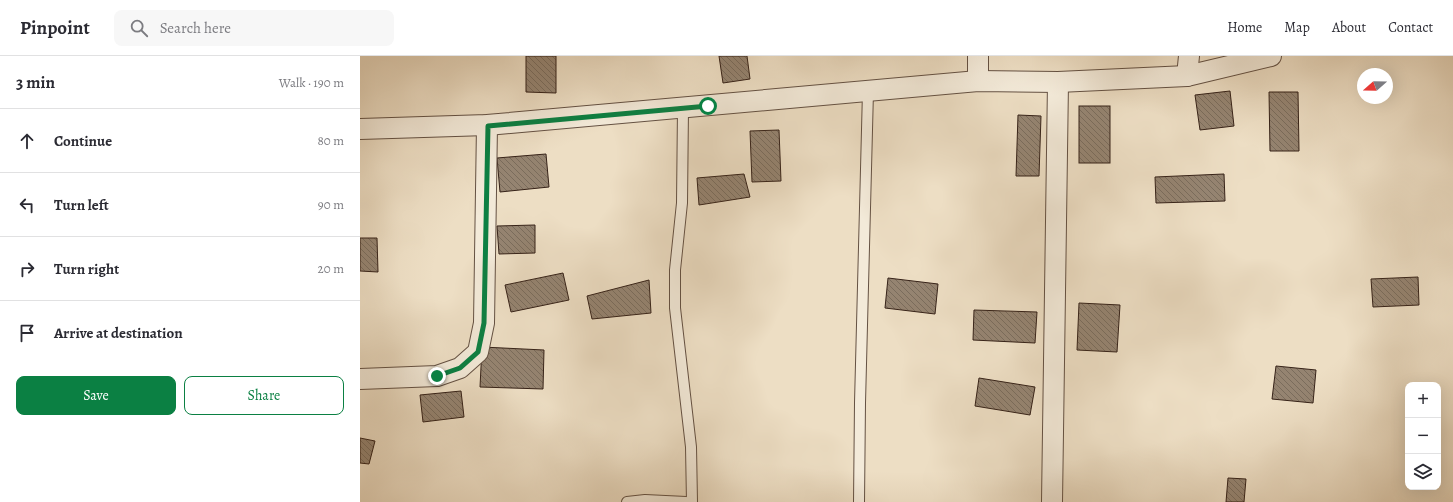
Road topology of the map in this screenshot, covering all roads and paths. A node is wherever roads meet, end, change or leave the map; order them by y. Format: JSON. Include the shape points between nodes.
{"nodes":[{"id":1,"x":978,"y":56,"type":"edge"},
{"id":2,"x":1188,"y":56,"type":"edge"},
{"id":3,"x":1271,"y":56,"type":"edge"},
{"id":4,"x":1188,"y":76,"type":"junction"},
{"id":5,"x":978,"y":81,"type":"junction"},
{"id":6,"x":1058,"y":82,"type":"junction"},
{"id":7,"x":868,"y":91,"type":"junction"},
{"id":8,"x":683,"y":108,"type":"junction"},
{"id":9,"x":488,"y":126,"type":"junction"},
{"id":10,"x":360,"y":129,"type":"edge"},
{"id":11,"x":360,"y":379,"type":"edge"},
{"id":12,"x":626,"y":502,"type":"edge"},
{"id":13,"x":686,"y":502,"type":"edge"},
{"id":14,"x":692,"y":502,"type":"edge"},
{"id":15,"x":859,"y":502,"type":"edge"},
{"id":16,"x":1052,"y":502,"type":"edge"}],
"edges":[{"from":1,"to":5,"type":"street"},
{"from":2,"to":4,"type":"street"},
{"from":3,"to":4,"type":"street"},
{"from":4,"to":6,"type":"street"},
{"from":5,"to":6,"type":"street"},
{"from":5,"to":7,"type":"street"},
{"from":6,"to":16,"type":"street"},
{"from":7,"to":8,"type":"street"},
{"from":7,"to":15,"type":"lane"},
{"from":8,"to":9,"type":"street"},
{"from":8,"to":14,"type":"lane","via":[[682,203],[675,270],[675,308],[691,447]]},
{"from":9,"to":10,"type":"street"},
{"from":9,"to":11,"type":"street","via":[[484,323],[478,352],[460,368],[437,376]]},
{"from":12,"to":13,"type":"lane"}]}
